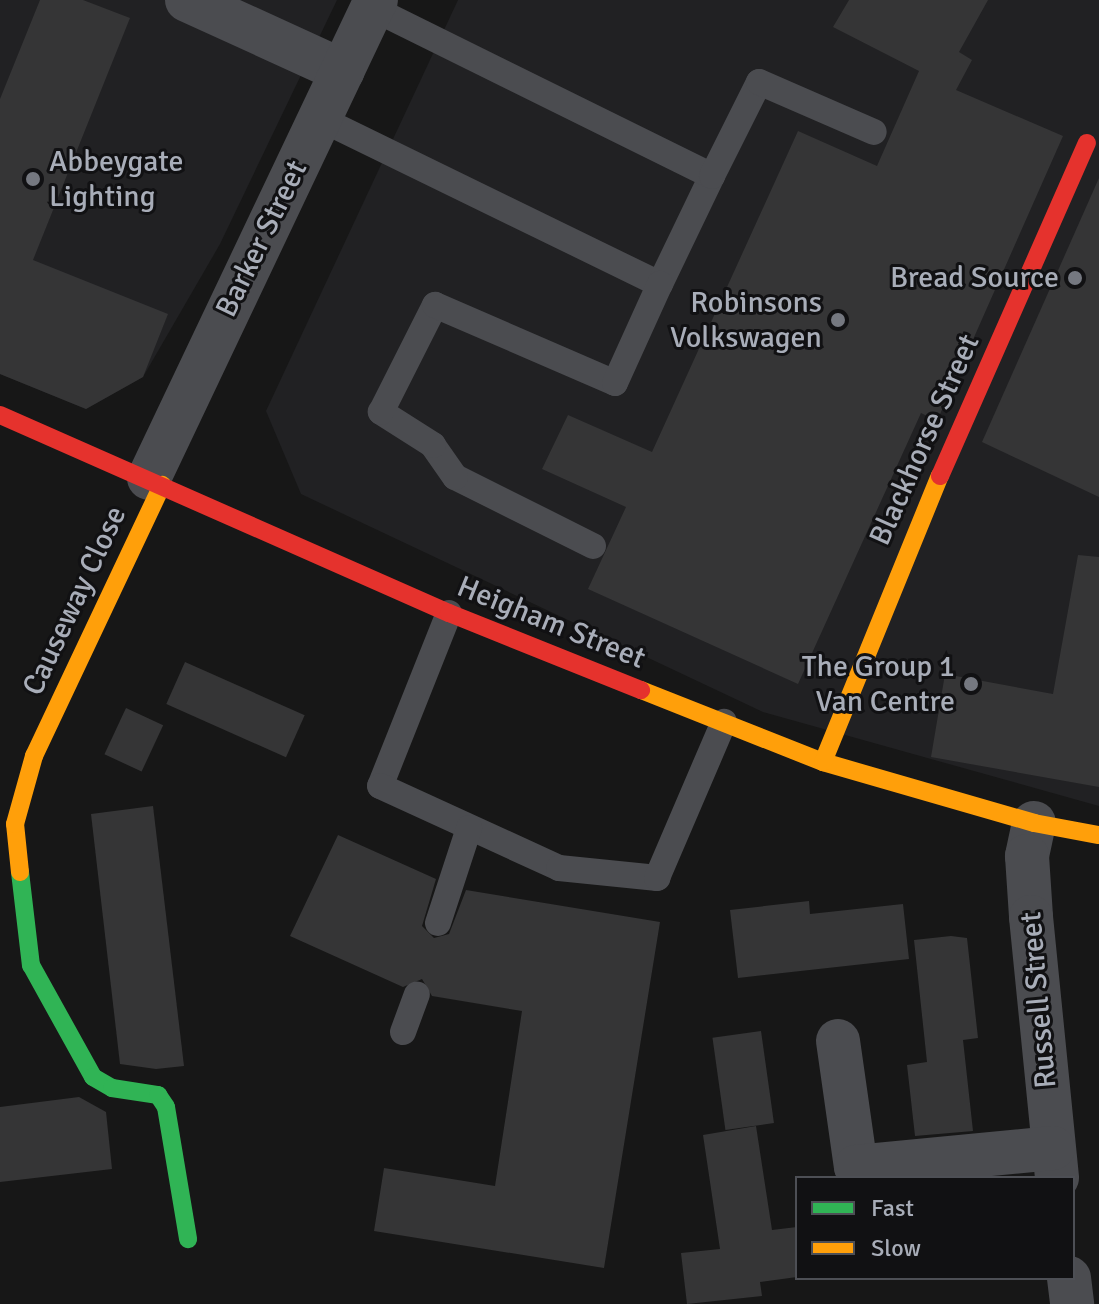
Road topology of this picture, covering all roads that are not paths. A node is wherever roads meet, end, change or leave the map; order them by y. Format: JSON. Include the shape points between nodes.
{"nodes":[{"id":1,"x":187,"y":0,"type":"edge"},
{"id":2,"x":374,"y":4,"type":"edge"},
{"id":3,"x":343,"y":71,"type":"junction"},
{"id":4,"x":321,"y":119,"type":"junction"},
{"id":5,"x":874,"y":132,"type":"dead end"},
{"id":6,"x":1087,"y":143,"type":"dead end"},
{"id":7,"x":712,"y":176,"type":"junction"},
{"id":8,"x":660,"y":284,"type":"junction"},
{"id":9,"x":0,"y":415,"type":"edge"},
{"id":10,"x":155,"y":482,"type":"junction"},
{"id":11,"x":593,"y":546,"type":"dead end"},
{"id":12,"x":449,"y":613,"type":"junction"},
{"id":13,"x":724,"y":722,"type":"junction"},
{"id":14,"x":823,"y":762,"type":"junction"},
{"id":15,"x":1034,"y":823,"type":"junction"},
{"id":16,"x":469,"y":828,"type":"junction"},
{"id":17,"x":1099,"y":835,"type":"edge"},
{"id":18,"x":438,"y":923,"type":"dead end"},
{"id":19,"x":417,"y":994,"type":"dead end"},
{"id":20,"x":403,"y":1032,"type":"dead end"},
{"id":21,"x":838,"y":1041,"type":"dead end"},
{"id":22,"x":1055,"y":1163,"type":"edge"},
{"id":23,"x":188,"y":1239,"type":"dead end"},
{"id":24,"x":1069,"y":1280,"type":"edge"},
{"id":25,"x":1072,"y":1304,"type":"edge"}],
"edges":[{"from":1,"to":3,"type":"street"},
{"from":2,"to":3,"type":"street","name":"Barker Street"},
{"from":2,"to":7,"type":"lane"},
{"from":3,"to":4,"type":"street","name":"Barker Street"},
{"from":4,"to":8,"type":"lane"},
{"from":4,"to":10,"type":"street","name":"Barker Street"},
{"from":5,"to":7,"type":"lane","via":[[759,82]]},
{"from":6,"to":14,"type":"street","name":"Blackhorse Street","via":[[903,559]]},
{"from":7,"to":8,"type":"lane"},
{"from":8,"to":11,"type":"lane","via":[[615,383],[435,305],[381,412],[433,445],[455,477]]},
{"from":9,"to":10,"type":"street","name":"Heigham Street"},
{"from":10,"to":12,"type":"street","name":"Heigham Street"},
{"from":10,"to":23,"type":"street","name":"Causeway Close","via":[[34,756],[15,824],[31,965],[93,1077],[112,1088],[158,1095],[166,1107]]},
{"from":12,"to":13,"type":"street","name":"Heigham Street"},
{"from":12,"to":16,"type":"lane","via":[[380,786]]},
{"from":13,"to":14,"type":"street","name":"Heigham Street"},
{"from":13,"to":16,"type":"lane","via":[[657,878],[559,868]]},
{"from":14,"to":15,"type":"street","name":"Heigham Street"},
{"from":15,"to":17,"type":"street","name":"Heigham Street"},
{"from":15,"to":22,"type":"street","name":"Russell Street","via":[[1028,871]]},
{"from":16,"to":18,"type":"lane"},
{"from":19,"to":20,"type":"lane"},
{"from":21,"to":22,"type":"street","via":[[856,1167]]},
{"from":24,"to":25,"type":"street"}]}
